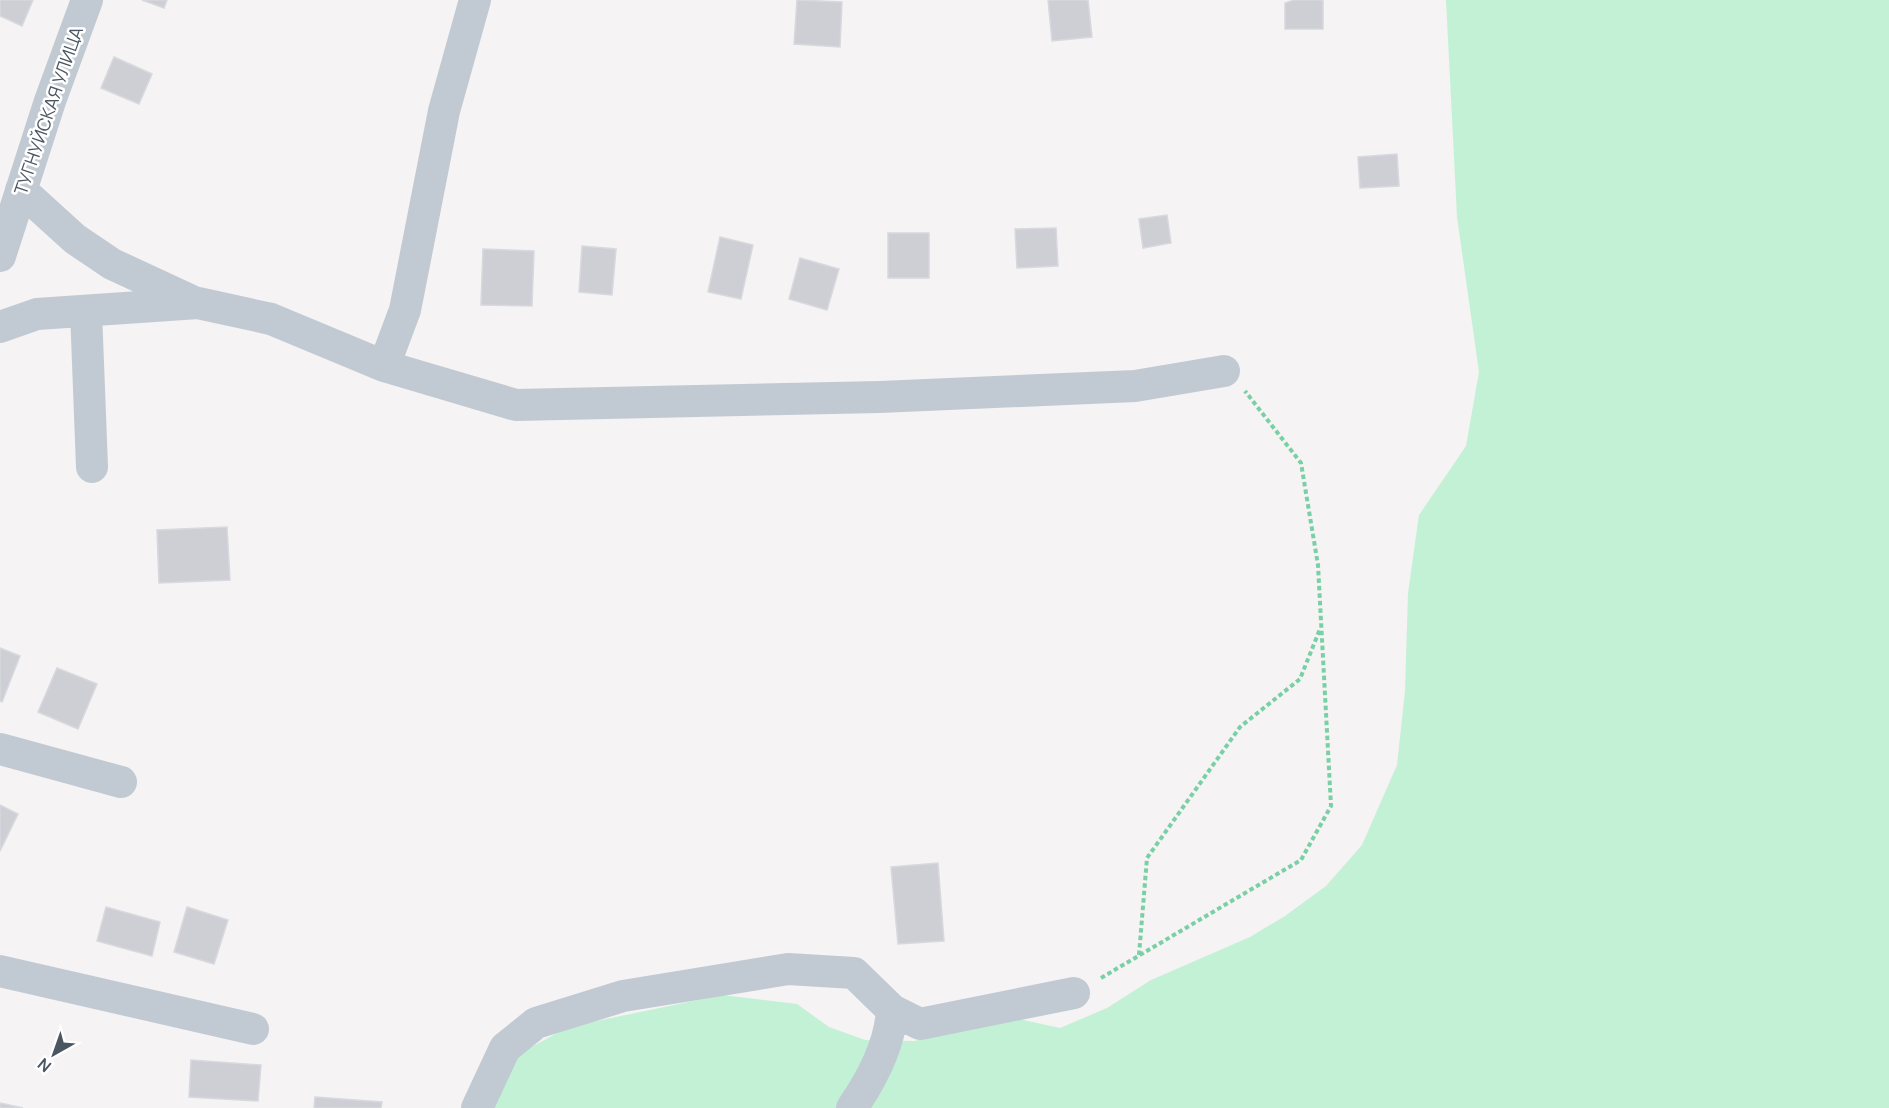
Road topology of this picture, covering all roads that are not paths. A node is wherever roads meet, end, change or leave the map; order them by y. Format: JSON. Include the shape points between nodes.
{"nodes":[{"id":1,"x":87,"y":0,"type":"edge"},
{"id":2,"x":475,"y":0,"type":"edge"},
{"id":3,"x":21,"y":190,"type":"junction"},
{"id":4,"x":0,"y":256,"type":"edge"},
{"id":5,"x":198,"y":303,"type":"junction"},
{"id":6,"x":86,"y":311,"type":"junction"},
{"id":7,"x":0,"y":327,"type":"edge"},
{"id":8,"x":384,"y":366,"type":"junction"},
{"id":9,"x":1224,"y":371,"type":"road end"},
{"id":10,"x":92,"y":467,"type":"dead end"},
{"id":11,"x":0,"y":749,"type":"edge"},
{"id":12,"x":121,"y":782,"type":"dead end"},
{"id":13,"x":0,"y":971,"type":"edge"},
{"id":14,"x":1074,"y":993,"type":"road end"},
{"id":15,"x":892,"y":1010,"type":"junction"},
{"id":16,"x":253,"y":1029,"type":"dead end"},
{"id":17,"x":477,"y":1108,"type":"edge"},
{"id":18,"x":852,"y":1108,"type":"edge"}],
"edges":[{"from":1,"to":3,"type":"street","name":"ТУГНУЙСКАЯ УЛИЦА"},
{"from":2,"to":8,"type":"street","via":[[444,111],[405,310]]},
{"from":3,"to":4,"type":"street","name":"ТУГНУЙСКАЯ УЛИЦА"},
{"from":3,"to":5,"type":"street","via":[[75,239],[112,264]]},
{"from":5,"to":6,"type":"street"},
{"from":5,"to":8,"type":"street","via":[[271,319]]},
{"from":6,"to":7,"type":"street","via":[[37,314]]},
{"from":6,"to":10,"type":"street"},
{"from":8,"to":9,"type":"street","via":[[516,405],[880,397],[1135,386]]},
{"from":11,"to":12,"type":"street"},
{"from":13,"to":16,"type":"street"},
{"from":14,"to":15,"type":"street","via":[[920,1024]]},
{"from":15,"to":17,"type":"street","via":[[854,973],[788,969],[624,996],[536,1023],[505,1048]]},
{"from":15,"to":18,"type":"street","via":[[891,1027],[871,1081]]}]}
